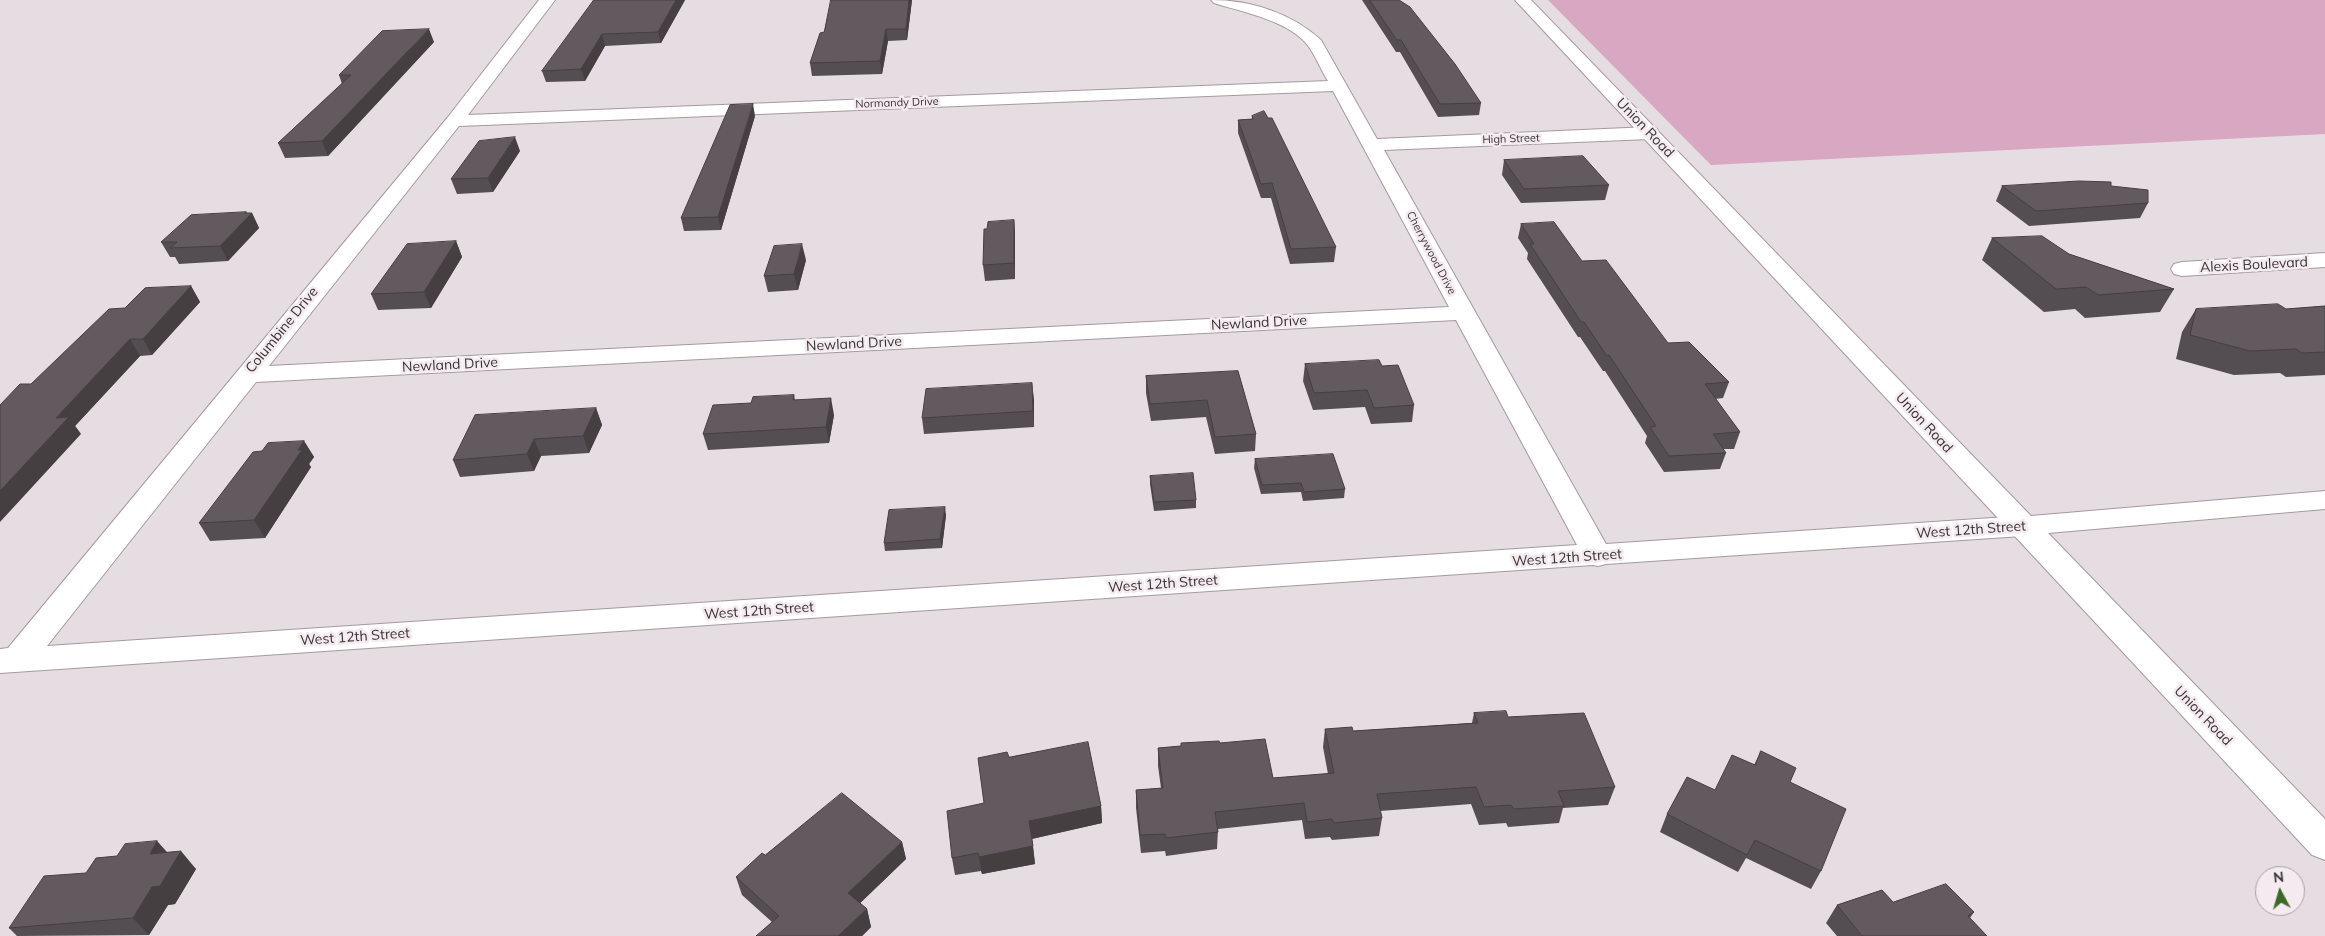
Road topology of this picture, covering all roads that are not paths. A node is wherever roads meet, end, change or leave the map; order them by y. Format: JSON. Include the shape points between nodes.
{"nodes":[{"id":1,"x":547,"y":0,"type":"edge"},
{"id":2,"x":1219,"y":0,"type":"edge"},
{"id":3,"x":1523,"y":0,"type":"edge"},
{"id":4,"x":1340,"y":86,"type":"junction"},
{"id":5,"x":454,"y":121,"type":"junction"},
{"id":6,"x":1650,"y":133,"type":"junction"},
{"id":7,"x":1372,"y":145,"type":"junction"},
{"id":8,"x":2325,"y":260,"type":"edge"},
{"id":9,"x":2182,"y":269,"type":"dead end"},
{"id":10,"x":1463,"y":313,"type":"junction"},
{"id":11,"x":246,"y":375,"type":"junction"},
{"id":12,"x":2325,"y":500,"type":"edge"},
{"id":13,"x":2022,"y":526,"type":"junction"},
{"id":14,"x":1598,"y":556,"type":"junction"},
{"id":15,"x":8,"y":660,"type":"edge"},
{"id":16,"x":2325,"y":844,"type":"edge"}],
"edges":[{"from":1,"to":5,"type":"street","name":"Columbine Drive"},
{"from":2,"to":4,"type":"street","name":"Cherrywood Drive","via":[[1282,21],[1306,34],[1315,43]]},
{"from":3,"to":6,"type":"street","name":"Union Road"},
{"from":4,"to":5,"type":"street","name":"Normandy Drive"},
{"from":4,"to":7,"type":"street","name":"Cherrywood Drive"},
{"from":5,"to":11,"type":"street","name":"Columbine Drive"},
{"from":6,"to":7,"type":"street","name":"High Street"},
{"from":6,"to":13,"type":"street","name":"Union Road"},
{"from":7,"to":10,"type":"street","name":"Cherrywood Drive"},
{"from":8,"to":9,"type":"street","name":"Alexis Boulevard"},
{"from":10,"to":11,"type":"street","name":"Newland Drive"},
{"from":10,"to":14,"type":"street","name":"Cherrywood Drive"},
{"from":11,"to":15,"type":"street","name":"Columbine Drive"},
{"from":12,"to":13,"type":"street","name":"West 12th Street"},
{"from":13,"to":14,"type":"street","name":"West 12th Street"},
{"from":13,"to":16,"type":"street","name":"Union Road"},
{"from":14,"to":15,"type":"street","name":"West 12th Street"}]}
